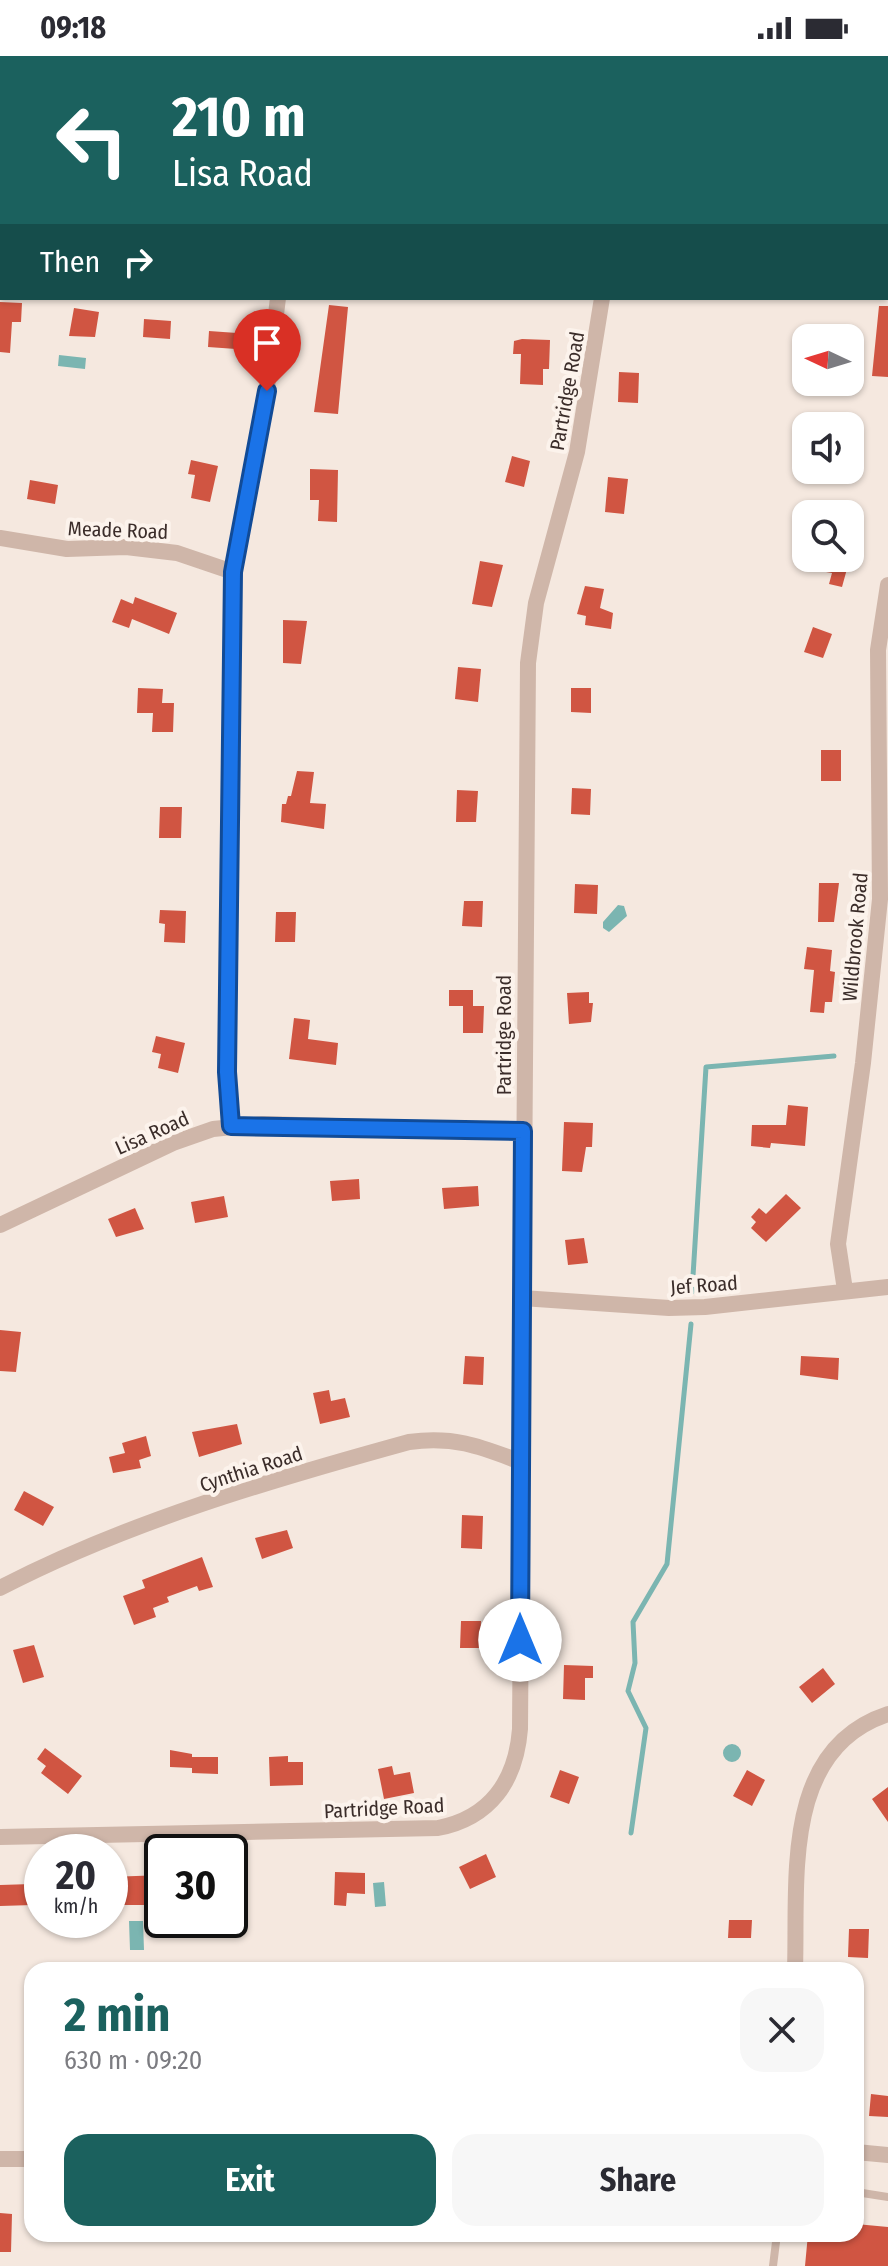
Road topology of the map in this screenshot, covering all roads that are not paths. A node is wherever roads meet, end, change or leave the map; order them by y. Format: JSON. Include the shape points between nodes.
{"nodes":[{"id":1,"x":278,"y":300,"type":"edge"},
{"id":2,"x":602,"y":300,"type":"edge"},
{"id":3,"x":0,"y":538,"type":"edge"},
{"id":4,"x":233,"y":572,"type":"junction"},
{"id":5,"x":888,"y":585,"type":"edge"},
{"id":6,"x":231,"y":1126,"type":"junction"},
{"id":7,"x":523,"y":1131,"type":"junction"},
{"id":8,"x":0,"y":1225,"type":"edge"},
{"id":9,"x":888,"y":1287,"type":"edge"},
{"id":10,"x":845,"y":1290,"type":"junction"},
{"id":11,"x":522,"y":1298,"type":"junction"},
{"id":12,"x":521,"y":1462,"type":"junction"},
{"id":13,"x":0,"y":1588,"type":"edge"},
{"id":14,"x":888,"y":1714,"type":"edge"},
{"id":15,"x":0,"y":1837,"type":"edge"},
{"id":16,"x":795,"y":1962,"type":"edge"},
{"id":17,"x":864,"y":2153,"type":"edge"},
{"id":18,"x":888,"y":2155,"type":"edge"},
{"id":19,"x":0,"y":2159,"type":"edge"},
{"id":20,"x":24,"y":2159,"type":"edge"},
{"id":21,"x":864,"y":2193,"type":"edge"},
{"id":22,"x":888,"y":2197,"type":"edge"},
{"id":23,"x":776,"y":2242,"type":"edge"},
{"id":24,"x":773,"y":2266,"type":"edge"}],
"edges":[{"from":1,"to":4,"type":"street","via":[[264,412]]},
{"from":2,"to":7,"type":"street","name":"Partridge Road","via":[[577,452],[531,633]]},
{"from":3,"to":4,"type":"street","name":"Meade Road","via":[[67,549],[126,547],[177,553]]},
{"from":4,"to":6,"type":"street","via":[[227,1072]]},
{"from":5,"to":10,"type":"street","name":"Wildbrook Road","via":[[878,650],[880,899],[838,1244]]},
{"from":6,"to":7,"type":"street","name":"Lisa Road"},
{"from":6,"to":8,"type":"street","name":"Lisa Road","via":[[194,1134]]},
{"from":7,"to":11,"type":"street","name":"Partridge Road"},
{"from":9,"to":10,"type":"street","name":"Jef Road"},
{"from":10,"to":11,"type":"street","name":"Jef Road","via":[[669,1308]]},
{"from":11,"to":12,"type":"street","name":"Partridge Road"},
{"from":12,"to":13,"type":"street","name":"Cynthia Road","via":[[471,1443],[441,1438],[409,1442],[218,1500]]},
{"from":12,"to":15,"type":"street","name":"Partridge Road","via":[[517,1754],[503,1788],[479,1813],[450,1825],[416,1829]]},
{"from":14,"to":16,"type":"street","via":[[843,1737],[810,1787],[801,1838]]},
{"from":17,"to":18,"type":"street"},
{"from":19,"to":20,"type":"street"},
{"from":21,"to":22,"type":"lane"},
{"from":23,"to":24,"type":"lane"}]}
